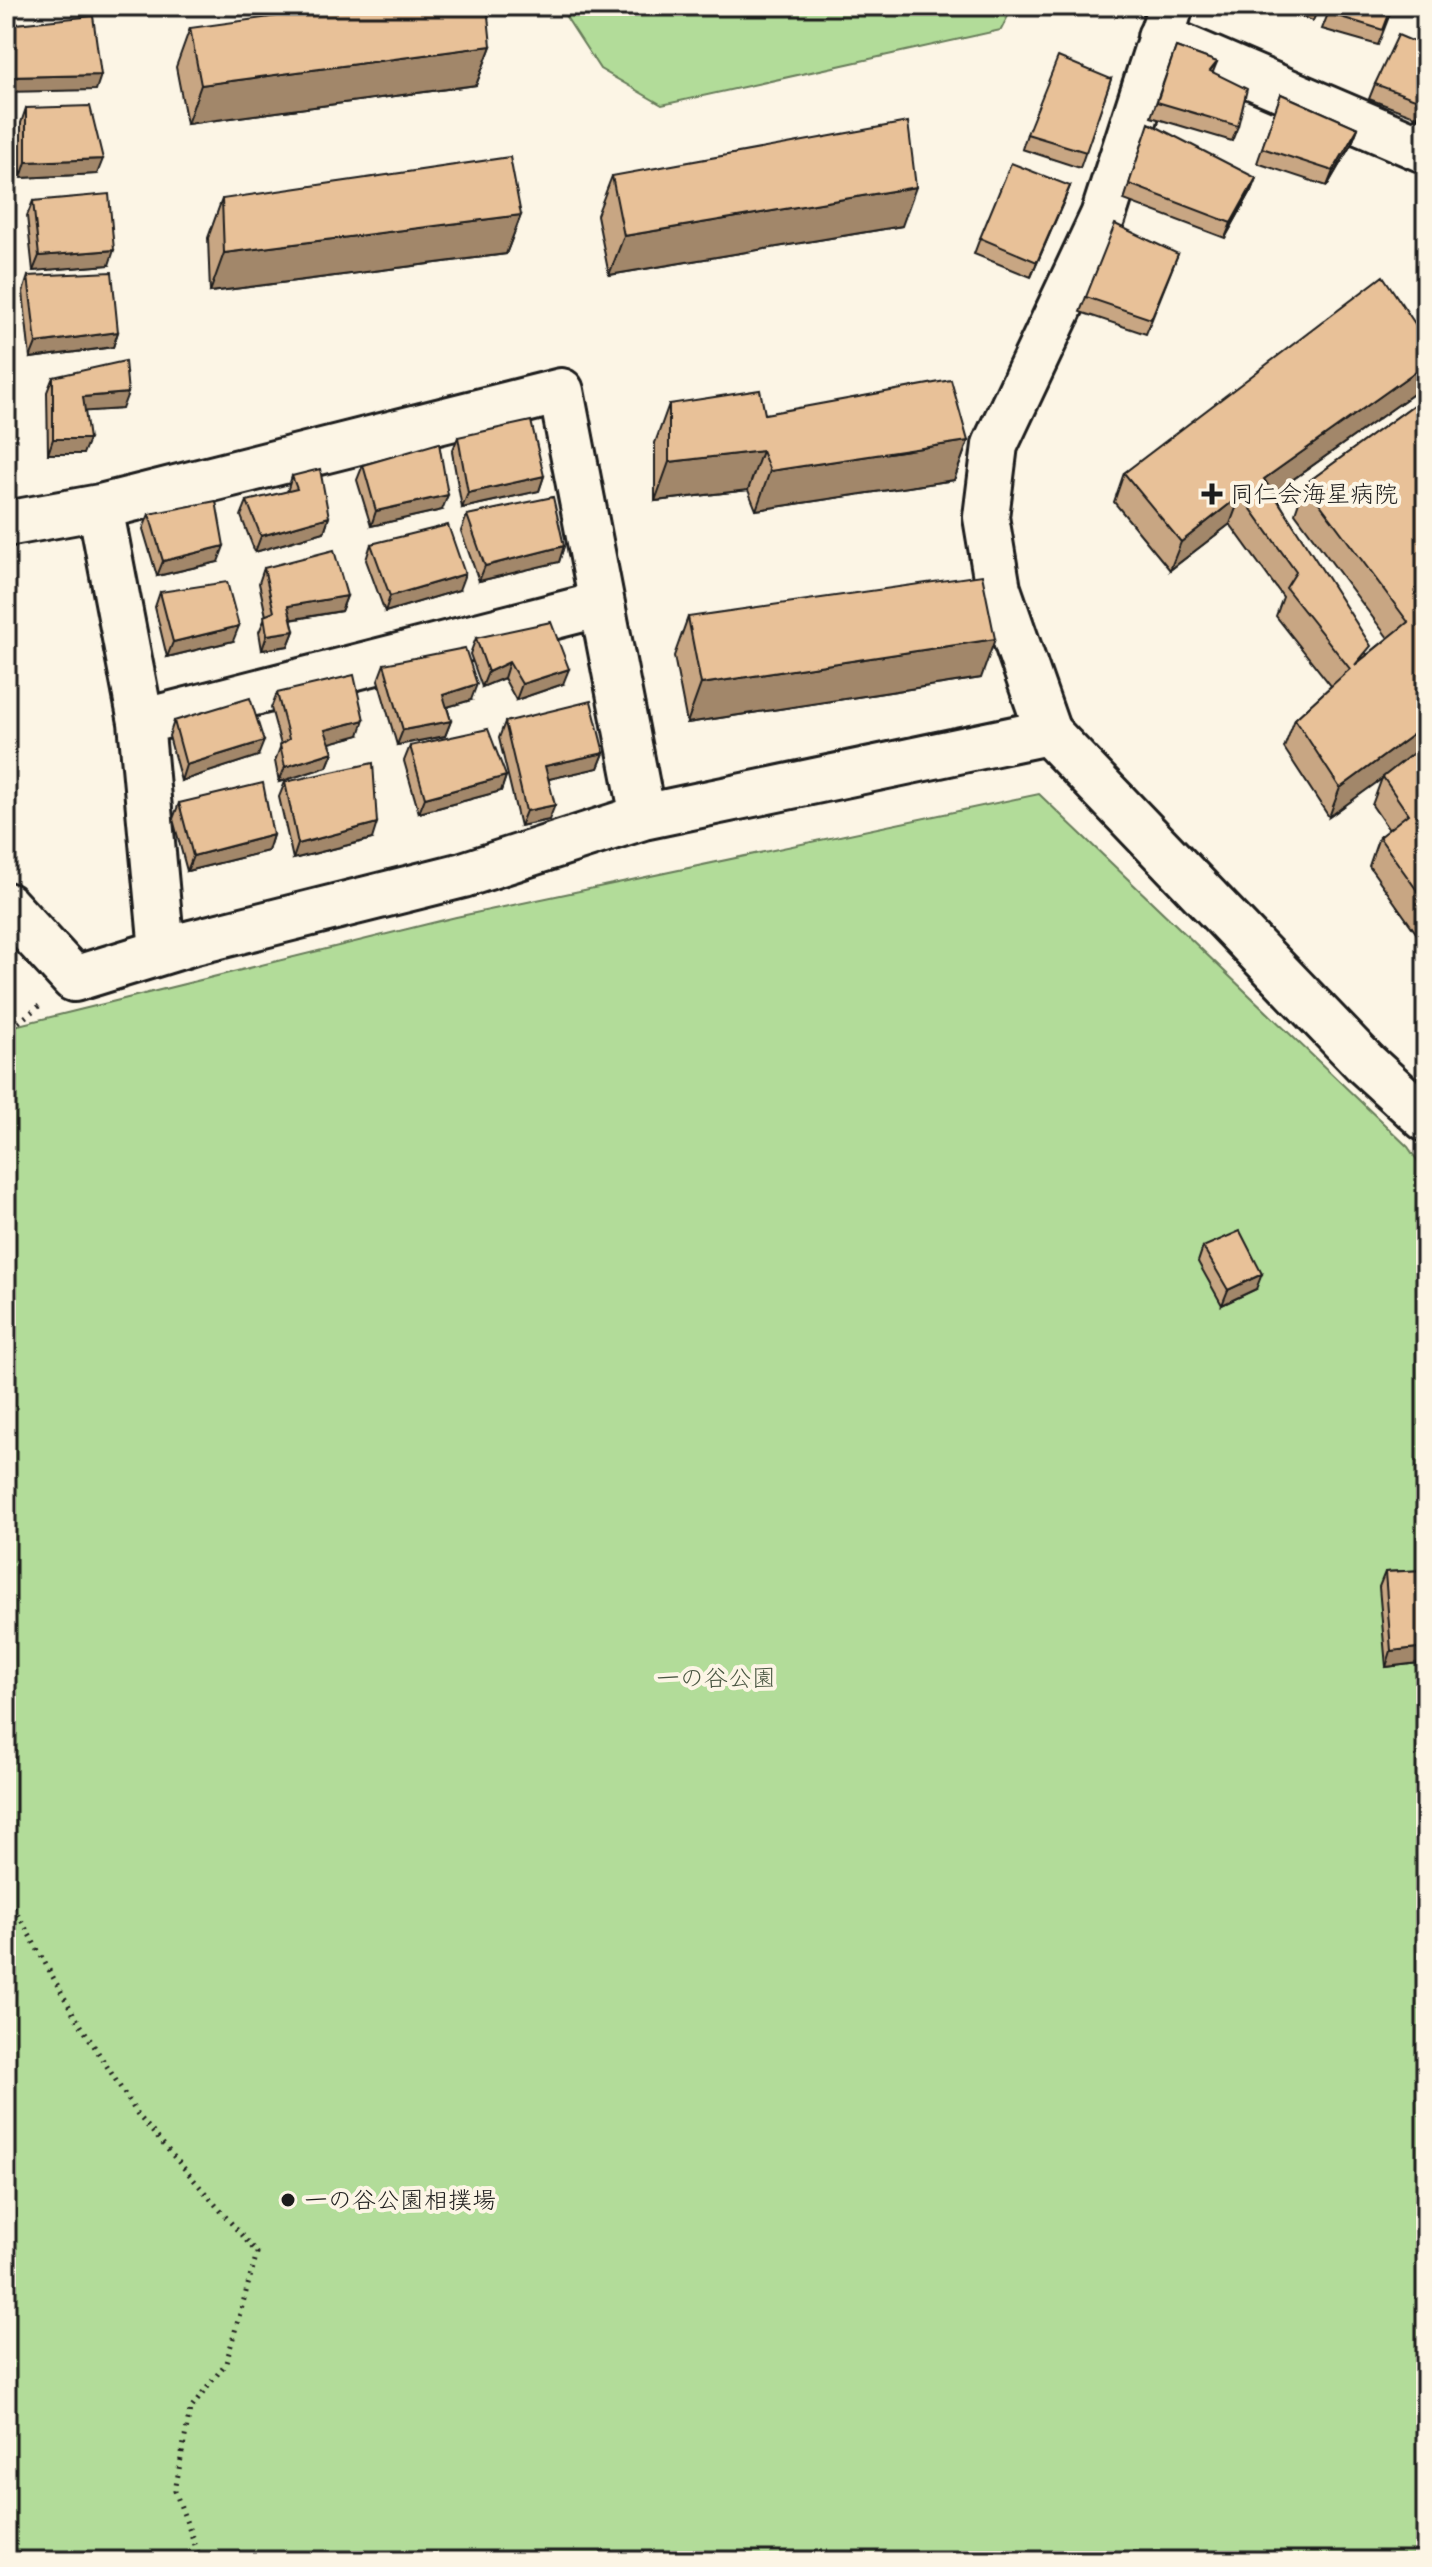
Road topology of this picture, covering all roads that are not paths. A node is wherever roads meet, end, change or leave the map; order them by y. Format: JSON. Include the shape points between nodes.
{"nodes":[{"id":1,"x":1165,"y":22,"type":"edge"},
{"id":2,"x":1426,"y":139,"type":"edge"},
{"id":3,"x":100,"y":507,"type":"junction"},
{"id":4,"x":6,"y":524,"type":"edge"},
{"id":5,"x":602,"y":604,"type":"junction"},
{"id":6,"x":141,"y":722,"type":"junction"},
{"id":7,"x":1048,"y":732,"type":"junction"},
{"id":8,"x":643,"y":817,"type":"junction"},
{"id":9,"x":6,"y":905,"type":"edge"},
{"id":10,"x":162,"y":951,"type":"junction"},
{"id":11,"x":1426,"y":1119,"type":"edge"}],
"edges":[{"from":1,"to":2,"type":"street","via":[[1422,149]]},
{"from":1,"to":7,"type":"street","via":[[1103,216],[995,445],[986,517],[998,589]]},
{"from":3,"to":4,"type":"street"},
{"from":3,"to":5,"type":"street","via":[[561,391]]},
{"from":3,"to":6,"type":"street"},
{"from":5,"to":6,"type":"street"},
{"from":5,"to":8,"type":"street"},
{"from":6,"to":10,"type":"street"},
{"from":7,"to":8,"type":"street"},
{"from":7,"to":11,"type":"street","via":[[1366,1064]]},
{"from":8,"to":10,"type":"street","via":[[463,875]]},
{"from":9,"to":10,"type":"street","via":[[74,979]]}]}
